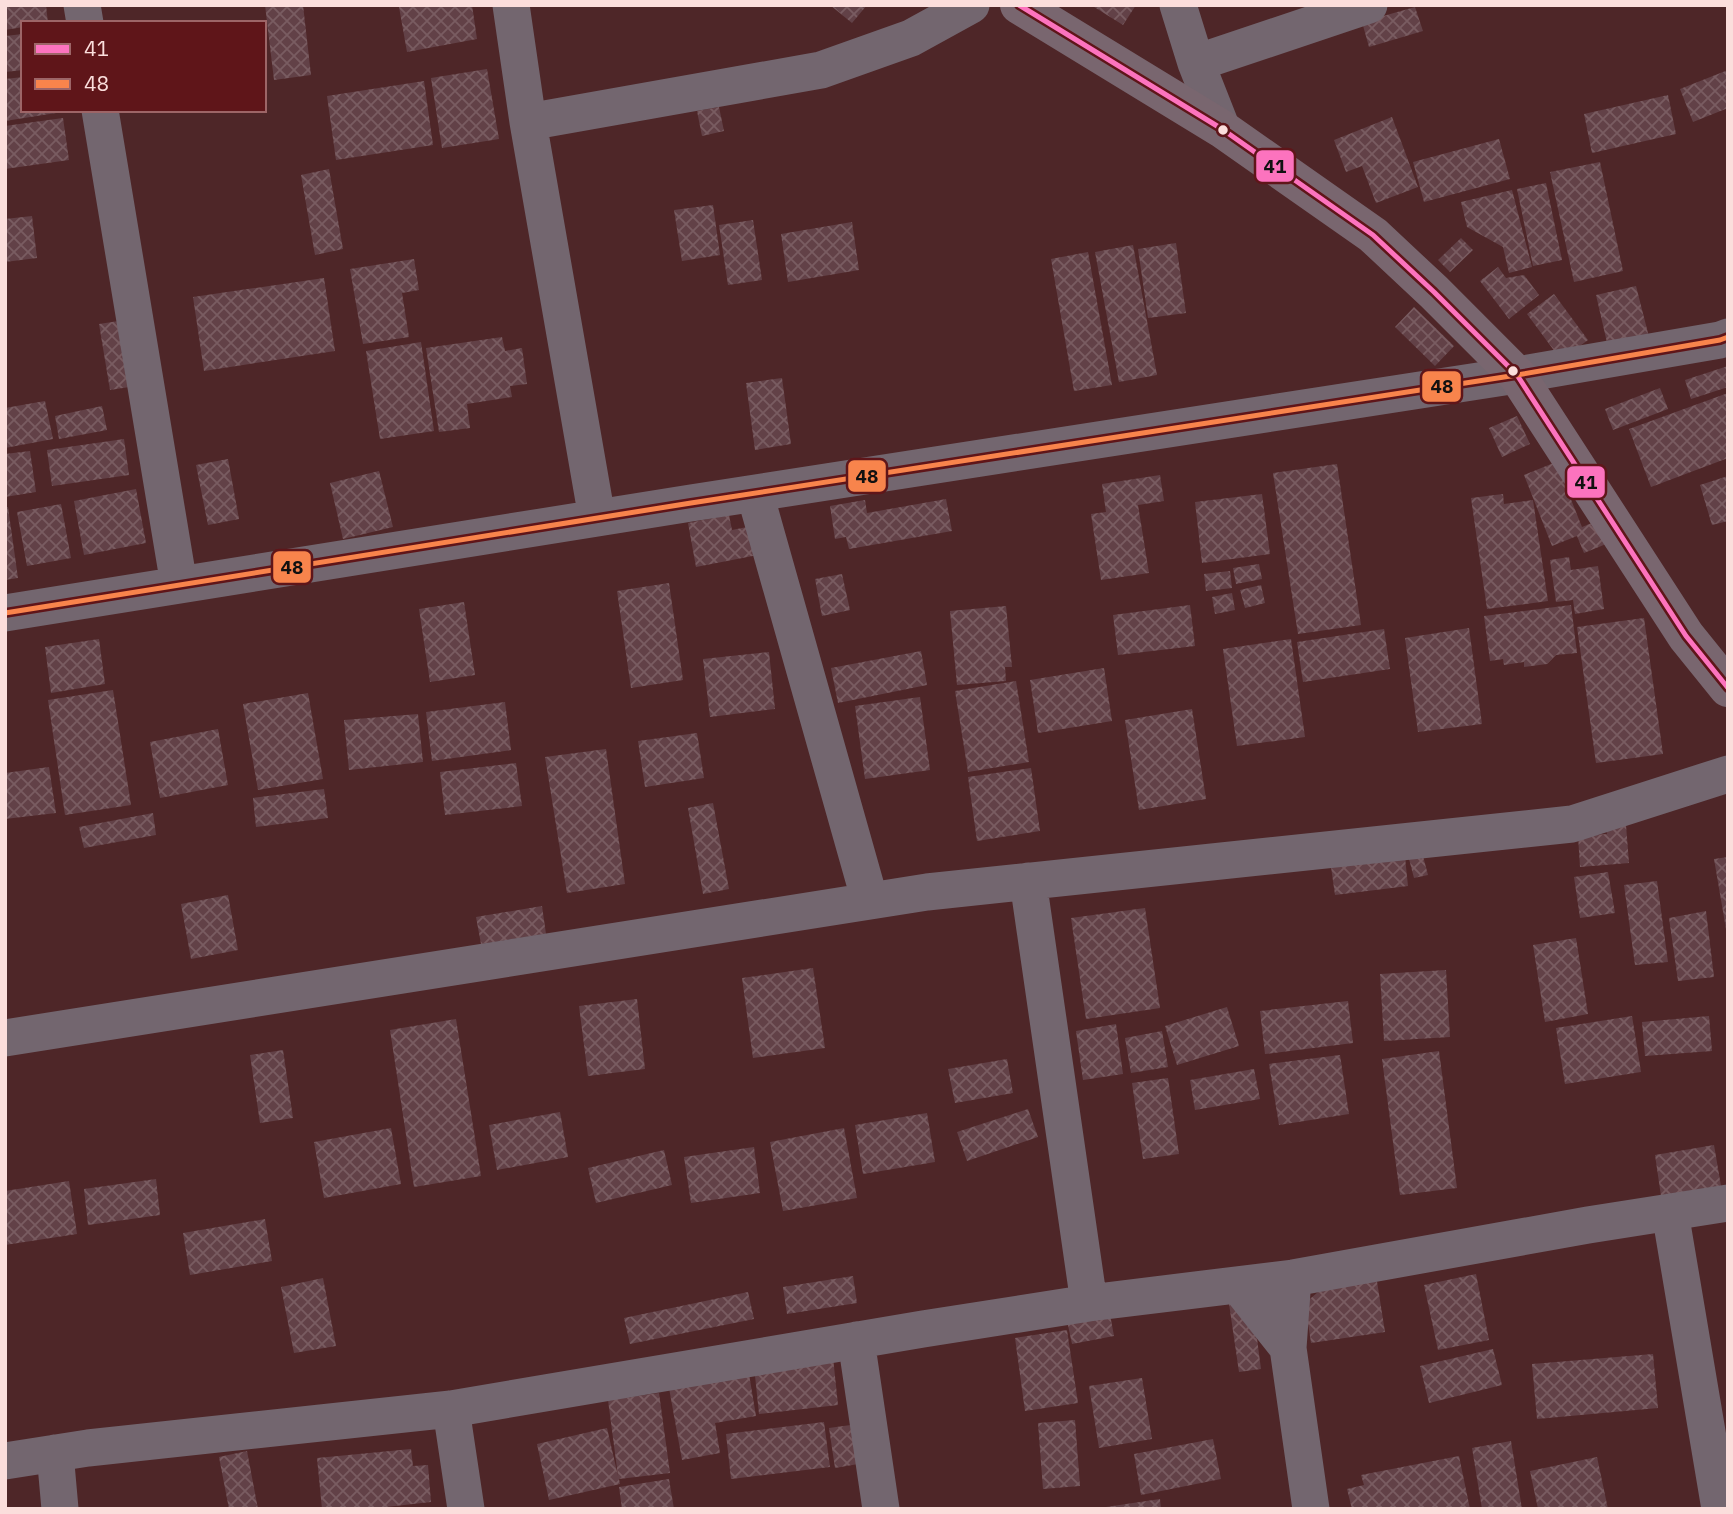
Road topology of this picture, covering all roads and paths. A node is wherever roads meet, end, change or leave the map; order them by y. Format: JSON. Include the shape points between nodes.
{"nodes":[{"id":1,"x":512,"y":5,"type":"edge"},
{"id":2,"x":971,"y":5,"type":"edge"},
{"id":3,"x":1019,"y":5,"type":"edge"},
{"id":4,"x":1178,"y":5,"type":"edge"},
{"id":5,"x":1369,"y":5,"type":"edge"},
{"id":6,"x":1196,"y":63,"type":"junction"},
{"id":7,"x":100,"y":112,"type":"edge"},
{"id":8,"x":528,"y":122,"type":"junction"},
{"id":9,"x":1222,"y":129,"type":"junction"},
{"id":10,"x":1728,"y":337,"type":"edge"},
{"id":11,"x":1517,"y":375,"type":"junction"},
{"id":12,"x":755,"y":494,"type":"junction"},
{"id":13,"x":597,"y":518,"type":"junction"},
{"id":14,"x":179,"y":585,"type":"junction"},
{"id":15,"x":5,"y":613,"type":"edge"},
{"id":16,"x":1728,"y":688,"type":"edge"},
{"id":17,"x":1728,"y":774,"type":"edge"},
{"id":18,"x":1028,"y":881,"type":"junction"},
{"id":19,"x":870,"y":901,"type":"junction"},
{"id":20,"x":5,"y":1038,"type":"edge"},
{"id":21,"x":1728,"y":1203,"type":"edge"},
{"id":22,"x":1670,"y":1212,"type":"junction"},
{"id":23,"x":1293,"y":1278,"type":"junction"},
{"id":24,"x":1238,"y":1285,"type":"junction"},
{"id":25,"x":1089,"y":1303,"type":"junction"},
{"id":26,"x":856,"y":1340,"type":"junction"},
{"id":27,"x":1288,"y":1348,"type":"junction"},
{"id":28,"x":451,"y":1409,"type":"junction"},
{"id":29,"x":55,"y":1453,"type":"junction"},
{"id":30,"x":5,"y":1461,"type":"edge"},
{"id":31,"x":60,"y":1509,"type":"edge"},
{"id":32,"x":466,"y":1509,"type":"edge"},
{"id":33,"x":881,"y":1509,"type":"edge"},
{"id":34,"x":1311,"y":1509,"type":"edge"},
{"id":35,"x":1720,"y":1509,"type":"edge"}],
"edges":[{"from":1,"to":8,"type":"street"},
{"from":2,"to":8,"type":"street","via":[[911,38],[821,70]]},
{"from":3,"to":9,"type":"street"},
{"from":4,"to":6,"type":"street"},
{"from":5,"to":6,"type":"street"},
{"from":6,"to":9,"type":"street"},
{"from":7,"to":14,"type":"street"},
{"from":8,"to":13,"type":"street"},
{"from":9,"to":11,"type":"street","via":[[1373,235]]},
{"from":10,"to":11,"type":"street"},
{"from":11,"to":12,"type":"street"},
{"from":11,"to":16,"type":"street","via":[[1686,636]]},
{"from":12,"to":13,"type":"street"},
{"from":12,"to":19,"type":"street"},
{"from":13,"to":14,"type":"street"},
{"from":14,"to":15,"type":"street"},
{"from":17,"to":18,"type":"street","via":[[1572,824]]},
{"from":18,"to":19,"type":"street"},
{"from":18,"to":25,"type":"street"},
{"from":19,"to":20,"type":"street"},
{"from":21,"to":22,"type":"street"},
{"from":22,"to":23,"type":"street"},
{"from":22,"to":35,"type":"street"},
{"from":23,"to":24,"type":"street"},
{"from":23,"to":27,"type":"street"},
{"from":24,"to":25,"type":"street"},
{"from":24,"to":27,"type":"street"},
{"from":25,"to":26,"type":"street"},
{"from":26,"to":28,"type":"street"},
{"from":26,"to":33,"type":"street"},
{"from":27,"to":34,"type":"street"},
{"from":28,"to":29,"type":"street"},
{"from":28,"to":32,"type":"street"},
{"from":29,"to":30,"type":"street"},
{"from":29,"to":31,"type":"street"}]}
